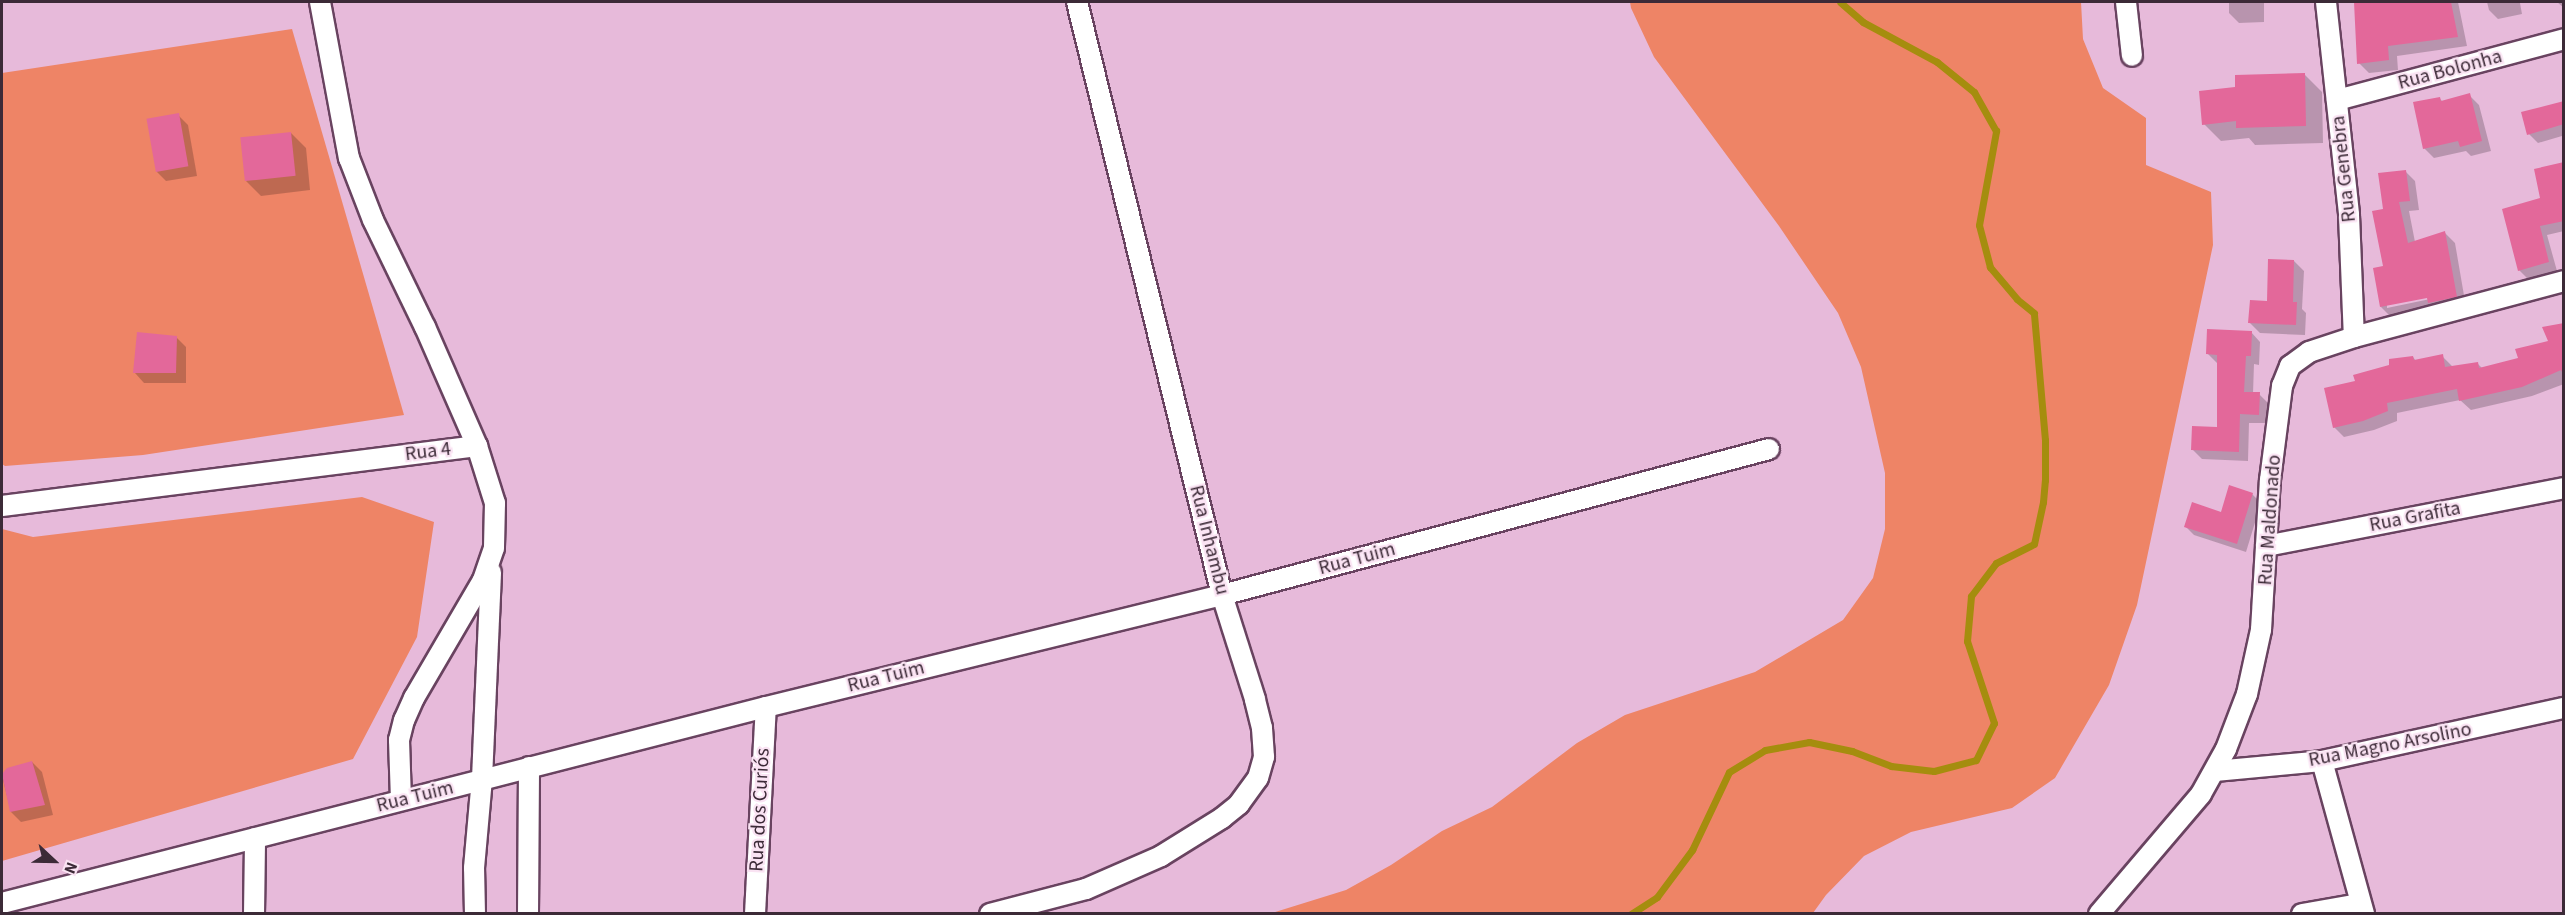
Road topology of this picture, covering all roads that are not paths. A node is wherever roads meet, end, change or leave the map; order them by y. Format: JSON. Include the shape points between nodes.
{"nodes":[{"id":1,"x":321,"y":2,"type":"edge"},
{"id":2,"x":1077,"y":2,"type":"edge"},
{"id":3,"x":2126,"y":2,"type":"edge"},
{"id":4,"x":2326,"y":2,"type":"edge"},
{"id":5,"x":2564,"y":39,"type":"edge"},
{"id":6,"x":2132,"y":56,"type":"dead end"},
{"id":7,"x":2337,"y":100,"type":"junction"},
{"id":8,"x":2564,"y":281,"type":"edge"},
{"id":9,"x":2354,"y":337,"type":"junction"},
{"id":10,"x":477,"y":446,"type":"junction"},
{"id":11,"x":1769,"y":448,"type":"dead end"},
{"id":12,"x":2564,"y":488,"type":"edge"},
{"id":13,"x":2,"y":506,"type":"edge"},
{"id":14,"x":2266,"y":546,"type":"junction"},
{"id":15,"x":491,"y":562,"type":"junction"},
{"id":16,"x":1222,"y":595,"type":"junction"},
{"id":17,"x":766,"y":706,"type":"junction"},
{"id":18,"x":2564,"y":708,"type":"edge"},
{"id":19,"x":2322,"y":761,"type":"junction"},
{"id":20,"x":530,"y":767,"type":"junction"},
{"id":21,"x":2215,"y":771,"type":"junction"},
{"id":22,"x":482,"y":779,"type":"junction"},
{"id":23,"x":401,"y":800,"type":"junction"},
{"id":24,"x":255,"y":838,"type":"junction"},
{"id":25,"x":13,"y":905,"type":"edge"},
{"id":26,"x":2362,"y":909,"type":"edge"},
{"id":27,"x":254,"y":914,"type":"edge"},
{"id":28,"x":475,"y":914,"type":"edge"},
{"id":29,"x":528,"y":914,"type":"edge"},
{"id":30,"x":755,"y":914,"type":"edge"},
{"id":31,"x":990,"y":914,"type":"edge"},
{"id":32,"x":2099,"y":914,"type":"edge"},
{"id":33,"x":2302,"y":914,"type":"edge"}],
"edges":[{"from":1,"to":10,"type":"street","via":[[349,158],[373,220]]},
{"from":2,"to":16,"type":"street","name":"Rua Inhambu"},
{"from":3,"to":6,"type":"street"},
{"from":4,"to":7,"type":"street","name":"Rua Genebra"},
{"from":5,"to":7,"type":"street","name":"Rua Bolonha"},
{"from":7,"to":9,"type":"street","name":"Rua Genebra","via":[[2349,215]]},
{"from":8,"to":9,"type":"street","name":"Rua Maldonado"},
{"from":9,"to":14,"type":"street","name":"Rua Maldonado","via":[[2309,352],[2285,374],[2270,480]]},
{"from":10,"to":13,"type":"street","name":"Rua 4"},
{"from":10,"to":15,"type":"street","name":"Rua 4","via":[[495,503]]},
{"from":11,"to":16,"type":"street","name":"Rua Tuim"},
{"from":12,"to":14,"type":"street","name":"Rua Grafita"},
{"from":14,"to":21,"type":"street","name":"Rua Maldonado","via":[[2258,653],[2247,694]]},
{"from":15,"to":22,"type":"street"},
{"from":15,"to":23,"type":"street","name":"Rua 4","via":[[404,720],[399,740]]},
{"from":16,"to":17,"type":"street","name":"Rua Tuim"},
{"from":16,"to":31,"type":"street","name":"Rua Inhambu","via":[[1262,729],[1262,766],[1250,791],[1222,818],[1122,875],[1086,890]]},
{"from":17,"to":20,"type":"street","name":"Rua Tuim"},
{"from":17,"to":30,"type":"street","name":"Rua dos Curiós"},
{"from":18,"to":19,"type":"street","name":"Rua Magno Arsolino"},
{"from":19,"to":21,"type":"street","name":"Rua Magno Arsolino"},
{"from":19,"to":26,"type":"street"},
{"from":20,"to":22,"type":"street","name":"Rua Tuim"},
{"from":20,"to":29,"type":"street"},
{"from":21,"to":32,"type":"street","name":"Rua Maldonado","via":[[2194,803]]},
{"from":22,"to":23,"type":"street","name":"Rua Tuim"},
{"from":22,"to":28,"type":"street","via":[[474,868]]},
{"from":23,"to":24,"type":"street","name":"Rua Tuim"},
{"from":24,"to":25,"type":"street","name":"Rua Tuim"},
{"from":24,"to":27,"type":"street"},
{"from":26,"to":33,"type":"street"}]}
